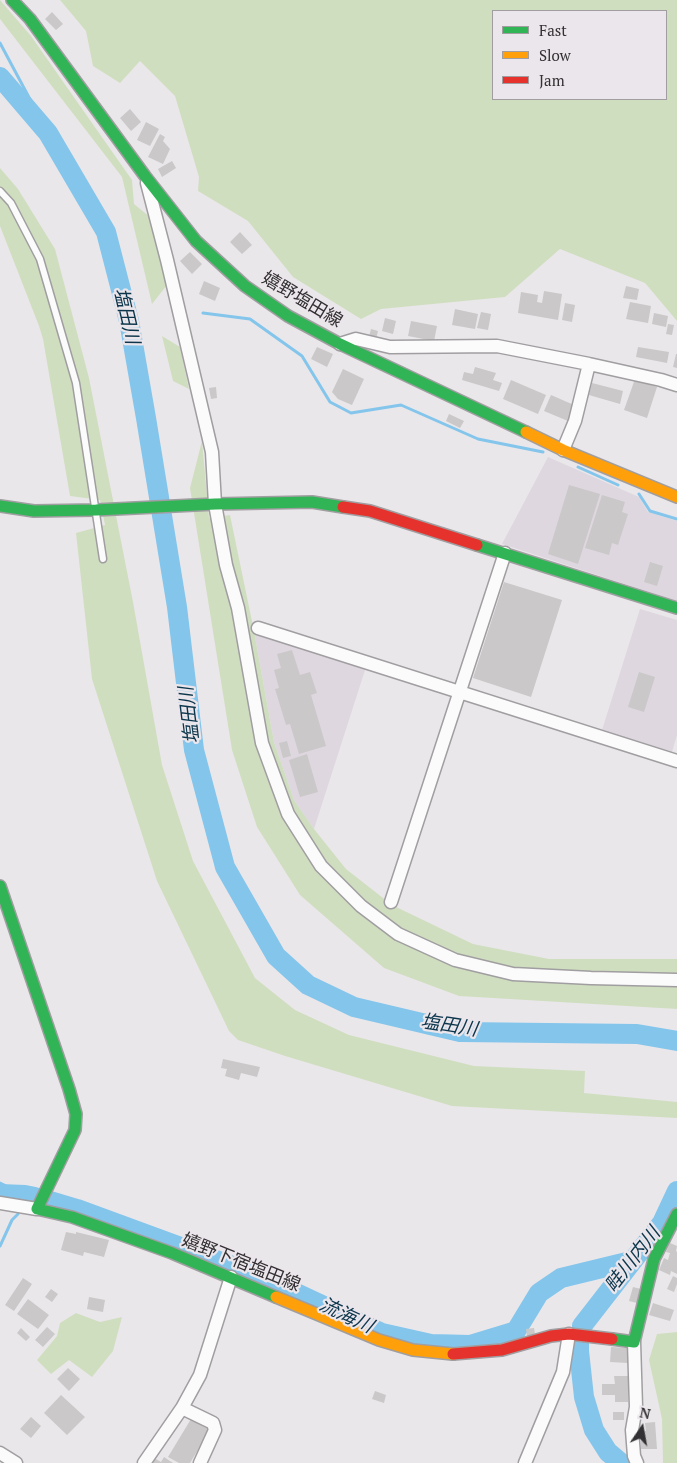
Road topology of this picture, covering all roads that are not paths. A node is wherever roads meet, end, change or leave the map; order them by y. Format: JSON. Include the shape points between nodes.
{"nodes":[{"id":1,"x":12,"y":0,"type":"edge"},
{"id":2,"x":145,"y":176,"type":"junction"},
{"id":3,"x":0,"y":191,"type":"edge"},
{"id":4,"x":340,"y":344,"type":"junction"},
{"id":5,"x":589,"y":364,"type":"junction"},
{"id":6,"x":677,"y":385,"type":"edge"},
{"id":7,"x":563,"y":450,"type":"junction"},
{"id":8,"x":677,"y":497,"type":"edge"},
{"id":9,"x":214,"y":504,"type":"junction"},
{"id":10,"x":0,"y":506,"type":"edge"},
{"id":11,"x":96,"y":510,"type":"junction"},
{"id":12,"x":505,"y":553,"type":"junction"},
{"id":13,"x":103,"y":559,"type":"dead end"},
{"id":14,"x":677,"y":608,"type":"edge"},
{"id":15,"x":258,"y":628,"type":"dead end"},
{"id":16,"x":460,"y":692,"type":"junction"},
{"id":17,"x":677,"y":761,"type":"edge"},
{"id":18,"x":0,"y":886,"type":"edge"},
{"id":19,"x":391,"y":902,"type":"dead end"},
{"id":20,"x":677,"y":980,"type":"edge"},
{"id":21,"x":0,"y":1203,"type":"edge"},
{"id":22,"x":37,"y":1208,"type":"junction"},
{"id":23,"x":677,"y":1214,"type":"edge"},
{"id":24,"x":231,"y":1277,"type":"junction"},
{"id":25,"x":569,"y":1334,"type":"junction"},
{"id":26,"x":634,"y":1342,"type":"junction"},
{"id":27,"x":182,"y":1408,"type":"junction"},
{"id":28,"x":0,"y":1453,"type":"edge"},
{"id":29,"x":16,"y":1463,"type":"edge"},
{"id":30,"x":144,"y":1463,"type":"edge"},
{"id":31,"x":200,"y":1463,"type":"edge"},
{"id":32,"x":525,"y":1463,"type":"edge"},
{"id":33,"x":637,"y":1463,"type":"edge"}],
"edges":[{"from":1,"to":2,"type":"main road","name":"嬉野塩田線","via":[[30,19]]},
{"from":2,"to":4,"type":"main road","name":"嬉野塩田線","via":[[196,241],[245,286],[288,316]]},
{"from":2,"to":9,"type":"street","via":[[212,452]]},
{"from":3,"to":11,"type":"lane","via":[[11,203],[40,259],[76,383]]},
{"from":4,"to":5,"type":"street","via":[[356,339],[390,347],[497,346]]},
{"from":4,"to":7,"type":"main road","name":"嬉野塩田線"},
{"from":5,"to":6,"type":"street"},
{"from":5,"to":7,"type":"street","via":[[575,421]]},
{"from":7,"to":8,"type":"main road","name":"嬉野塩田線"},
{"from":9,"to":11,"type":"main road"},
{"from":9,"to":12,"type":"main road","via":[[312,502],[370,511]]},
{"from":9,"to":20,"type":"street","via":[[238,608],[262,743],[288,814],[321,866],[361,906],[398,934],[455,960],[513,974]]},
{"from":10,"to":11,"type":"main road","via":[[34,511]]},
{"from":11,"to":13,"type":"lane"},
{"from":12,"to":14,"type":"main road"},
{"from":12,"to":16,"type":"street"},
{"from":15,"to":16,"type":"street"},
{"from":16,"to":17,"type":"street"},
{"from":16,"to":19,"type":"street"},
{"from":18,"to":22,"type":"main road","via":[[76,1114],[75,1130]]},
{"from":21,"to":22,"type":"street"},
{"from":22,"to":24,"type":"main road","name":"嬉野下宿塩田線","via":[[117,1232]]},
{"from":23,"to":26,"type":"main road","via":[[654,1259]]},
{"from":24,"to":25,"type":"main road","name":"嬉野下宿塩田線","via":[[379,1340],[413,1350],[457,1354],[502,1350]]},
{"from":24,"to":27,"type":"street","via":[[200,1375]]},
{"from":25,"to":26,"type":"main road","name":"嬉野下宿塩田線"},
{"from":25,"to":32,"type":"street","via":[[563,1372]]},
{"from":26,"to":33,"type":"street","via":[[636,1407],[632,1430]]},
{"from":27,"to":30,"type":"street"},
{"from":27,"to":31,"type":"street","via":[[213,1423],[215,1430]]},
{"from":28,"to":29,"type":"street"}]}
